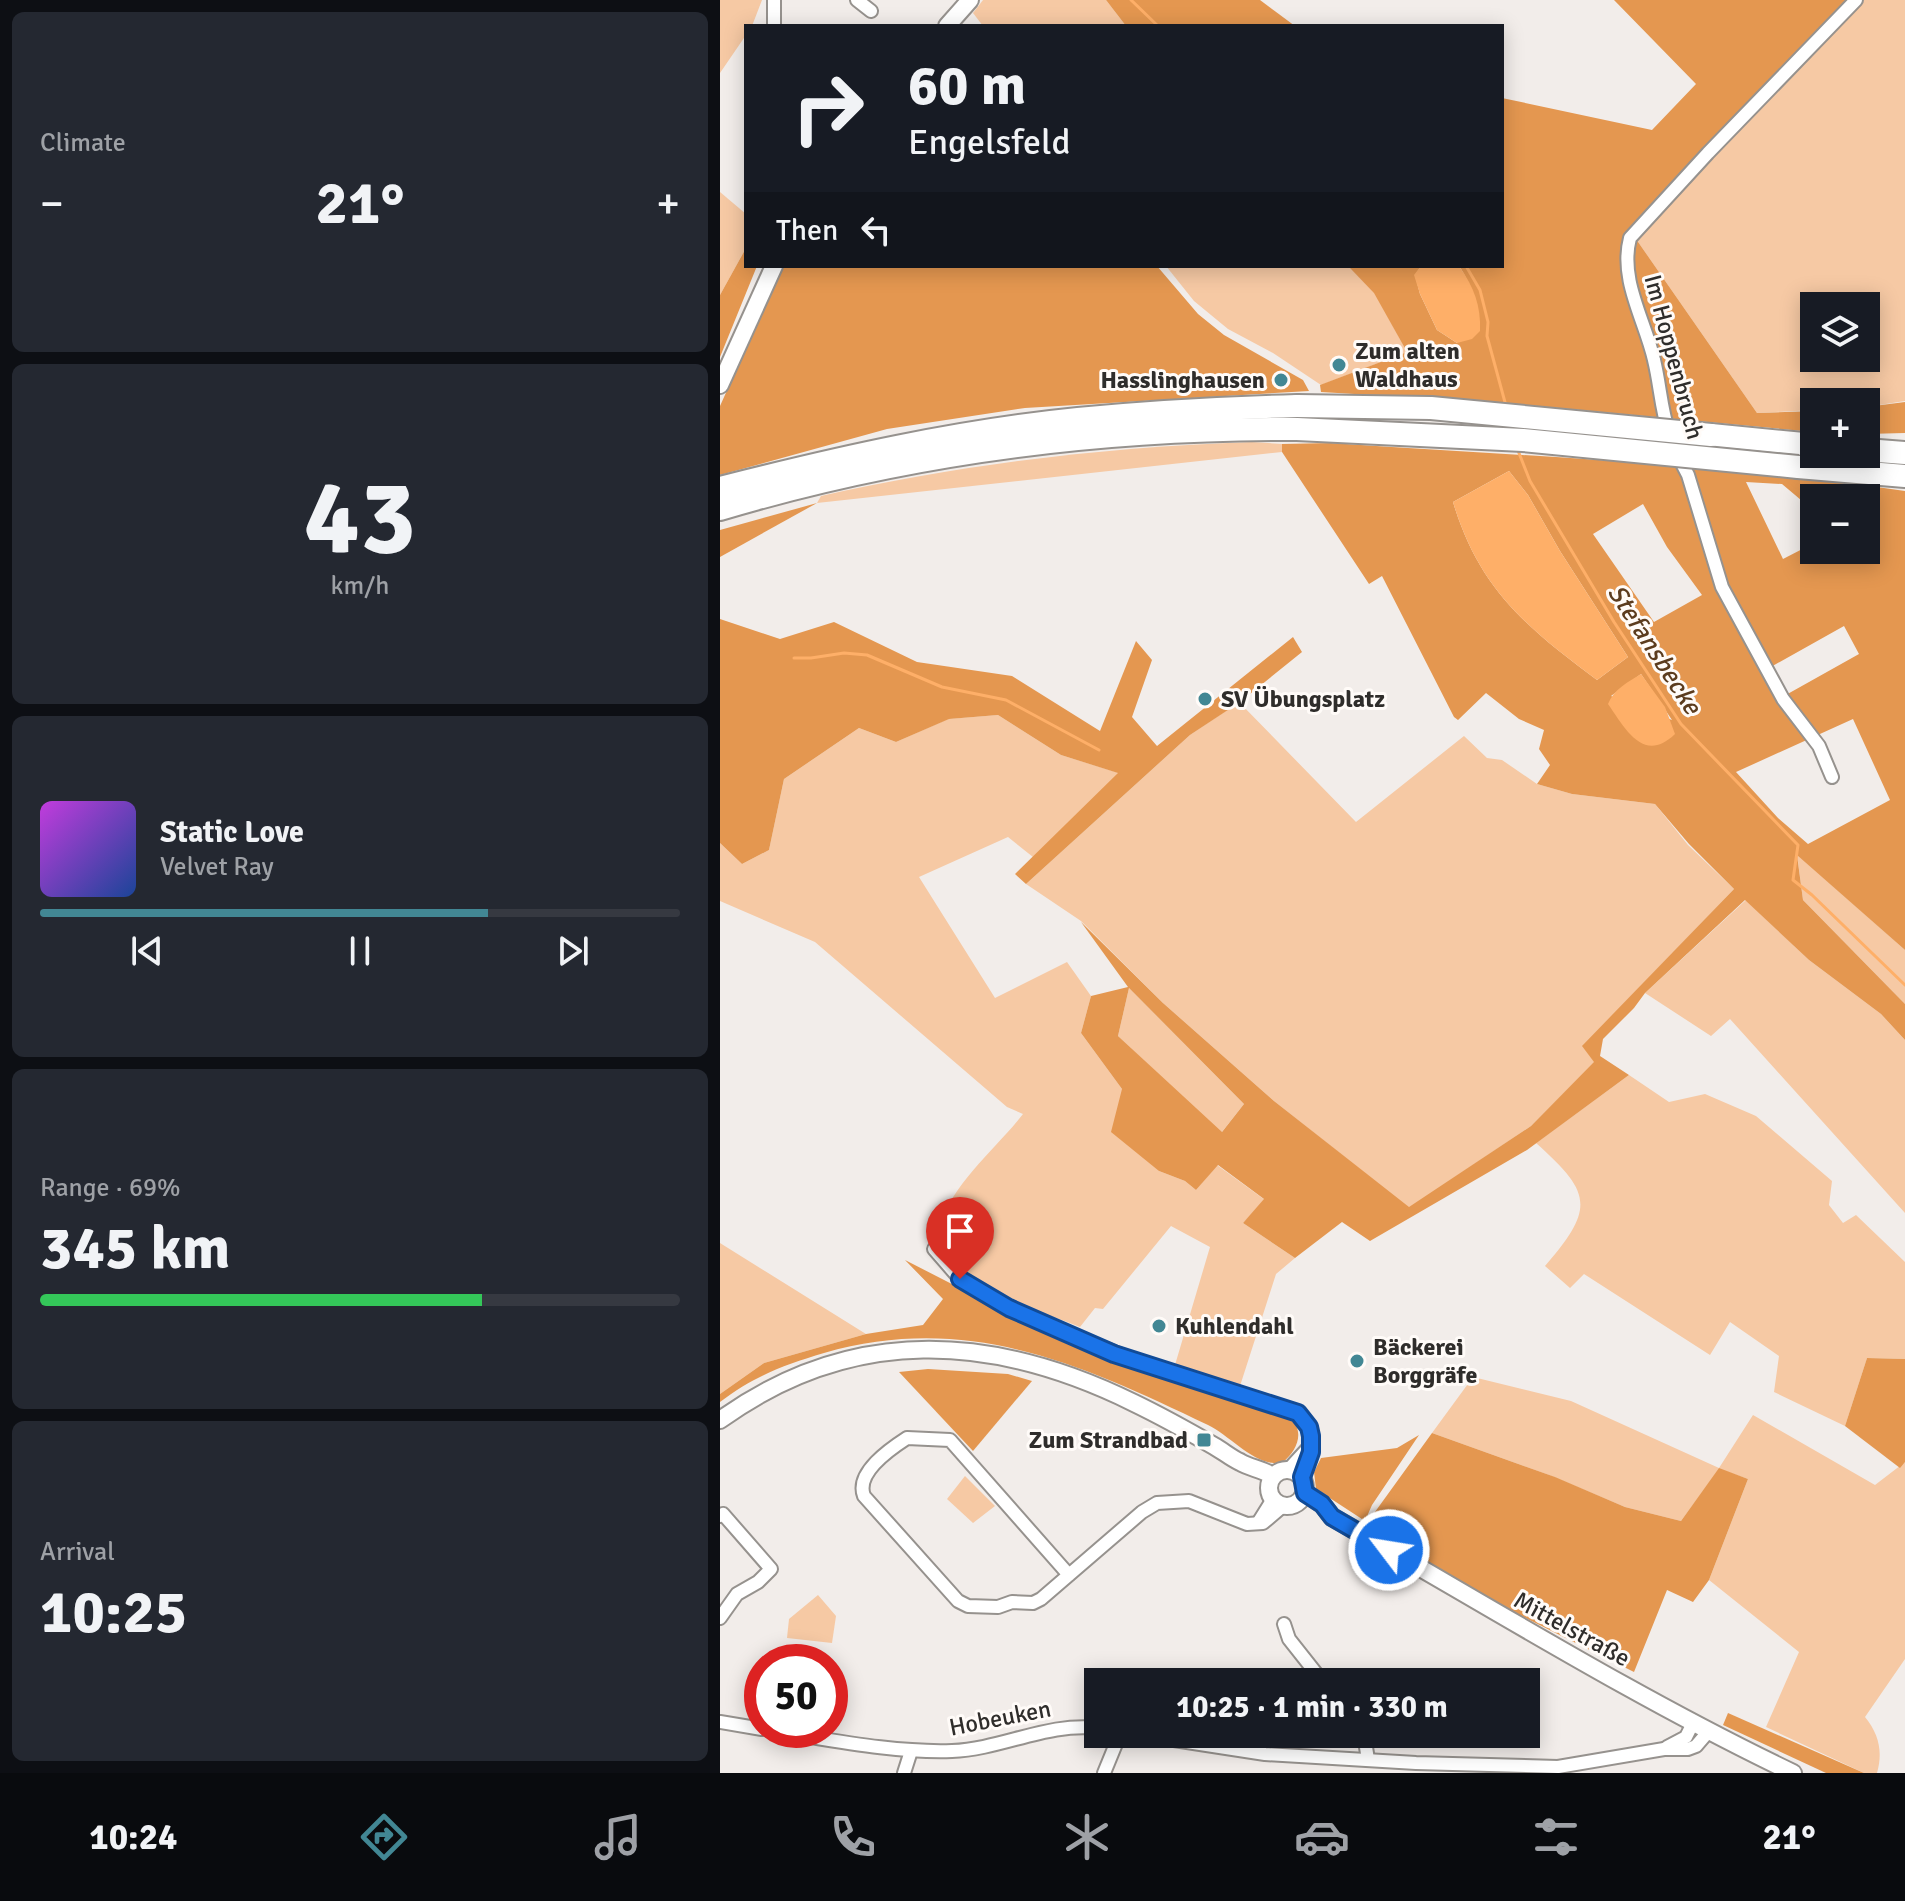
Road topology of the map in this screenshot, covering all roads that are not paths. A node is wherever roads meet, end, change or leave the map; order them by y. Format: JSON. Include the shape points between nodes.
{"nodes":[{"id":1,"x":774,"y":0,"type":"edge"},
{"id":2,"x":857,"y":0,"type":"edge"},
{"id":3,"x":970,"y":0,"type":"edge"},
{"id":4,"x":1856,"y":0,"type":"edge"},
{"id":5,"x":871,"y":11,"type":"dead end"},
{"id":6,"x":774,"y":24,"type":"edge"},
{"id":7,"x":949,"y":24,"type":"edge"},
{"id":8,"x":773,"y":268,"type":"edge"},
{"id":9,"x":720,"y":385,"type":"edge"},
{"id":10,"x":1905,"y":438,"type":"edge"},
{"id":11,"x":1880,"y":440,"type":"edge"},
{"id":12,"x":1800,"y":443,"type":"edge"},
{"id":13,"x":1880,"y":451,"type":"edge"},
{"id":14,"x":1905,"y":453,"type":"edge"},
{"id":15,"x":1905,"y":476,"type":"edge"},
{"id":16,"x":720,"y":488,"type":"edge"},
{"id":17,"x":720,"y":509,"type":"edge"},
{"id":18,"x":1832,"y":777,"type":"dead end"},
{"id":19,"x":934,"y":1249,"type":"dead end"},
{"id":20,"x":720,"y":1420,"type":"edge"},
{"id":21,"x":1286,"y":1489,"type":"junction"},
{"id":22,"x":720,"y":1516,"type":"edge"},
{"id":23,"x":1069,"y":1575,"type":"junction"},
{"id":24,"x":720,"y":1618,"type":"edge"},
{"id":25,"x":1284,"y":1624,"type":"dead end"},
{"id":26,"x":1312,"y":1668,"type":"edge"},
{"id":27,"x":720,"y":1722,"type":"edge"},
{"id":28,"x":1693,"y":1723,"type":"junction"},
{"id":29,"x":744,"y":1726,"type":"edge"},
{"id":30,"x":1084,"y":1728,"type":"edge"},
{"id":31,"x":1708,"y":1732,"type":"junction"},
{"id":32,"x":848,"y":1742,"type":"edge"},
{"id":33,"x":1114,"y":1748,"type":"edge"},
{"id":34,"x":1226,"y":1748,"type":"edge"},
{"id":35,"x":1366,"y":1748,"type":"edge"},
{"id":36,"x":1664,"y":1749,"type":"junction"},
{"id":37,"x":911,"y":1751,"type":"junction"},
{"id":38,"x":1612,"y":1759,"type":"junction"},
{"id":39,"x":1368,"y":1760,"type":"junction"},
{"id":40,"x":1416,"y":1768,"type":"edge"},
{"id":41,"x":1478,"y":1769,"type":"edge"},
{"id":42,"x":904,"y":1773,"type":"edge"},
{"id":43,"x":1104,"y":1773,"type":"edge"},
{"id":44,"x":1617,"y":1773,"type":"edge"},
{"id":45,"x":1793,"y":1773,"type":"edge"}],
"edges":[{"from":1,"to":6,"type":"street"},
{"from":2,"to":5,"type":"street"},
{"from":3,"to":7,"type":"main road"},
{"from":4,"to":18,"type":"street","name":"Im Hoppenbruch","via":[[1688,174],[1630,238],[1627,249],[1666,423],[1688,475],[1722,587],[1783,699],[1819,746]]},
{"from":8,"to":9,"type":"main road"},
{"from":10,"to":11,"type":"highway"},
{"from":12,"to":16,"type":"highway","bridge":true,"via":[[1431,408],[1297,406],[1077,419],[975,433]]},
{"from":13,"to":14,"type":"highway"},
{"from":15,"to":17,"type":"highway","bridge":true,"via":[[1523,440],[1212,428],[978,452],[796,486]]},
{"from":19,"to":21,"type":"street","via":[[960,1279],[1027,1317],[1146,1365],[1298,1413],[1309,1427],[1308,1465]]},
{"from":20,"to":21,"type":"main road","name":"Mittelstraße","via":[[812,1368],[878,1352],[953,1351],[1000,1357],[1085,1382],[1259,1468]]},
{"from":21,"to":23,"type":"street","via":[[1258,1523],[1240,1522],[1189,1501],[1157,1503]]},
{"from":21,"to":28,"type":"main road","name":"Mittelstraße","via":[[1322,1504],[1332,1517]]},
{"from":22,"to":24,"type":"street","via":[[771,1569],[737,1594]]},
{"from":23,"to":23,"type":"street","via":[[1037,1602],[963,1604],[864,1496],[864,1476],[907,1438],[950,1440]]},
{"from":25,"to":26,"type":"street"},
{"from":27,"to":29,"type":"street","name":"Hobeuken"},
{"from":28,"to":31,"type":"main road","name":"Mittelstraße"},
{"from":28,"to":36,"type":"street","via":[[1686,1737]]},
{"from":30,"to":37,"type":"street","name":"Hobeuken","via":[[975,1749]]},
{"from":31,"to":36,"type":"street","via":[[1696,1746]]},
{"from":31,"to":45,"type":"main road","name":"Mittelstraße"},
{"from":32,"to":37,"type":"street","name":"Hobeuken"},
{"from":33,"to":43,"type":"street"},
{"from":34,"to":39,"type":"street"},
{"from":35,"to":39,"type":"street"},
{"from":36,"to":38,"type":"street"},
{"from":37,"to":42,"type":"street"},
{"from":38,"to":41,"type":"street"},
{"from":38,"to":44,"type":"street"},
{"from":39,"to":40,"type":"street"},
{"from":40,"to":41,"type":"street"}]}
